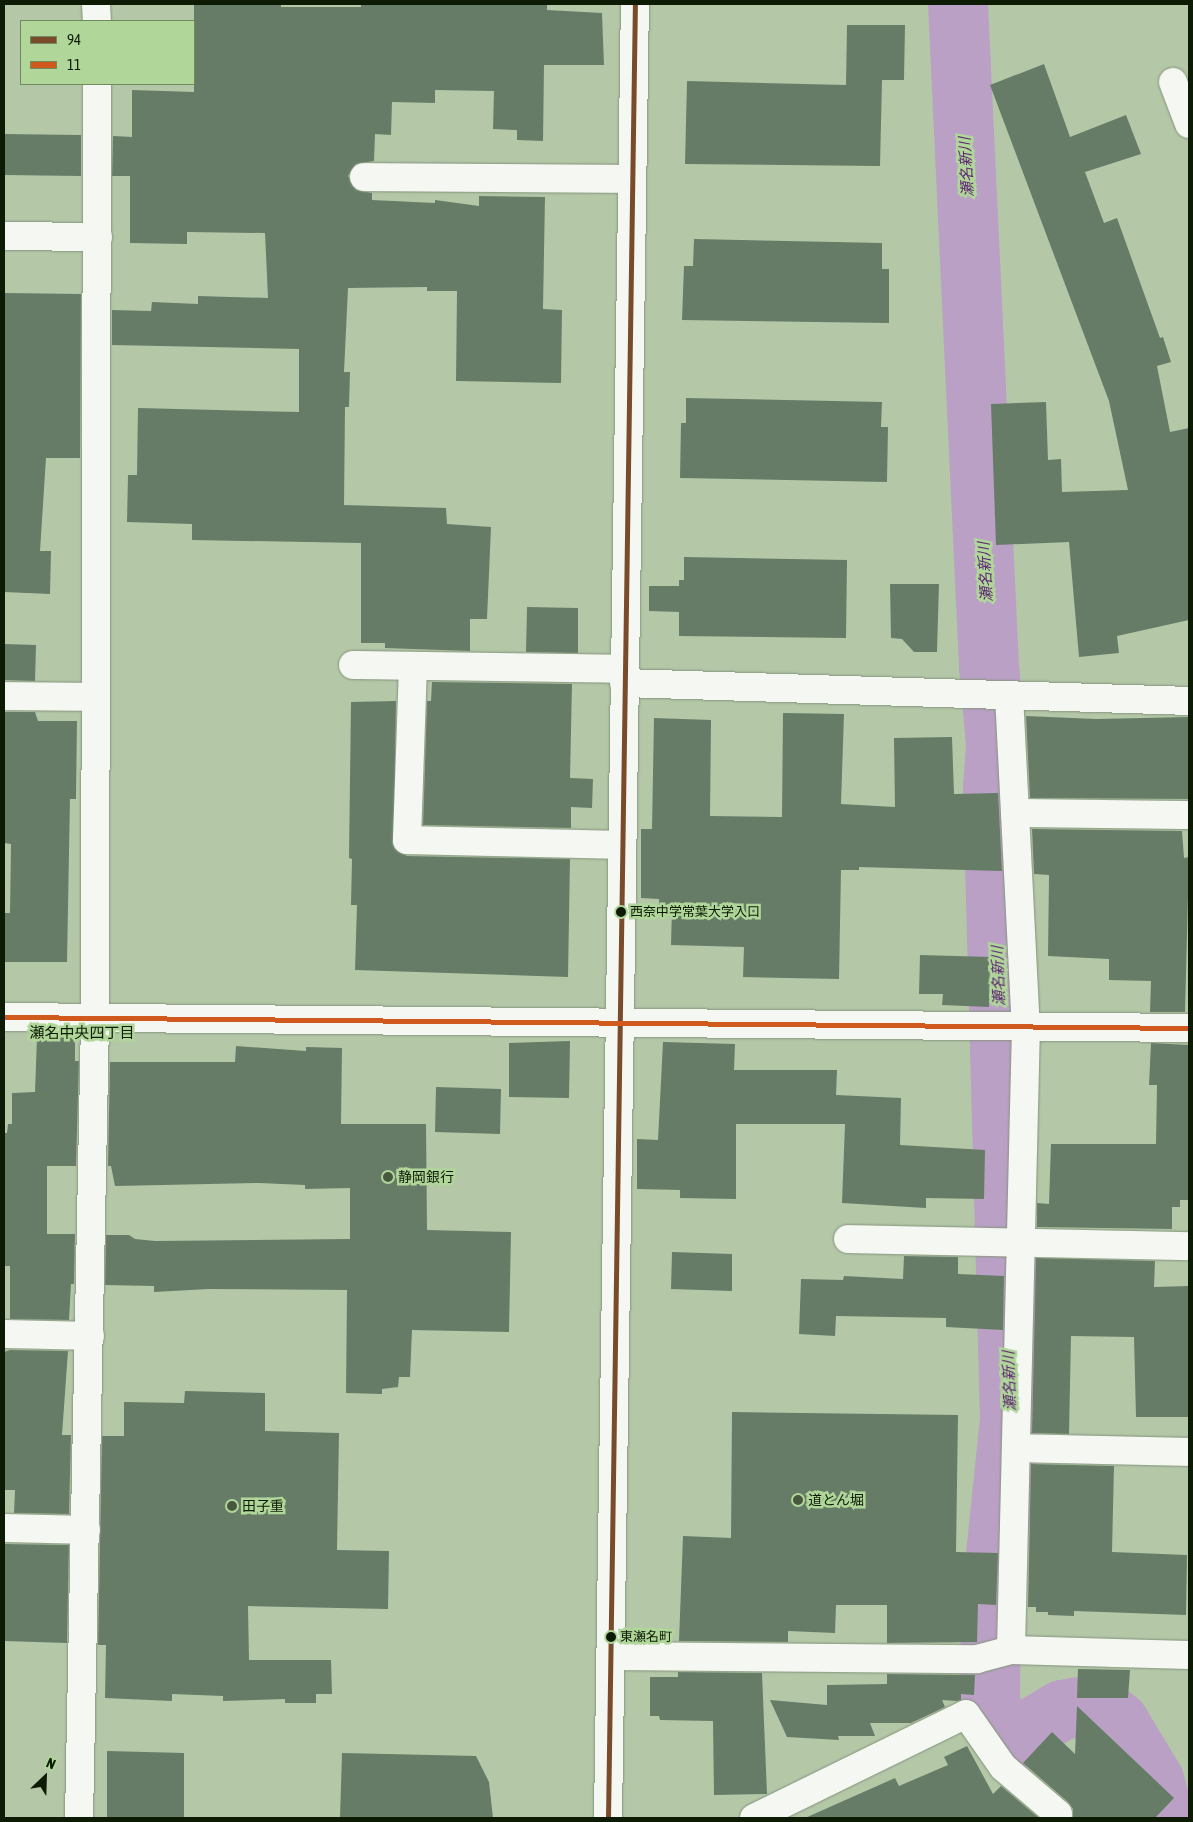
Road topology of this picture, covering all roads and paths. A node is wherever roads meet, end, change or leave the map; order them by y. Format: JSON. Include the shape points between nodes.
{"nodes":[{"id":1,"x":96,"y":4,"type":"edge"},
{"id":2,"x":635,"y":4,"type":"edge"},
{"id":3,"x":97,"y":20,"type":"edge"},
{"id":4,"x":1173,"y":82,"type":"dead end"},
{"id":5,"x":97,"y":85,"type":"edge"},
{"id":6,"x":1189,"y":124,"type":"edge"},
{"id":7,"x":364,"y":177,"type":"dead end"},
{"id":8,"x":630,"y":179,"type":"junction"},
{"id":9,"x":4,"y":236,"type":"edge"},
{"id":10,"x":98,"y":237,"type":"junction"},
{"id":11,"x":353,"y":665,"type":"dead end"},
{"id":12,"x":413,"y":666,"type":"junction"},
{"id":13,"x":624,"y":676,"type":"junction"},
{"id":14,"x":1010,"y":695,"type":"junction"},
{"id":15,"x":4,"y":696,"type":"edge"},
{"id":16,"x":94,"y":697,"type":"junction"},
{"id":17,"x":1189,"y":700,"type":"edge"},
{"id":18,"x":1015,"y":813,"type":"junction"},
{"id":19,"x":1189,"y":815,"type":"edge"},
{"id":20,"x":622,"y":845,"type":"junction"},
{"id":21,"x":4,"y":1017,"type":"edge"},
{"id":22,"x":95,"y":1018,"type":"junction"},
{"id":23,"x":620,"y":1021,"type":"junction"},
{"id":24,"x":1026,"y":1026,"type":"junction"},
{"id":25,"x":1189,"y":1028,"type":"edge"},
{"id":26,"x":848,"y":1239,"type":"dead end"},
{"id":27,"x":1021,"y":1244,"type":"junction"},
{"id":28,"x":1189,"y":1246,"type":"edge"},
{"id":29,"x":4,"y":1334,"type":"edge"},
{"id":30,"x":90,"y":1336,"type":"junction"},
{"id":31,"x":1016,"y":1448,"type":"junction"},
{"id":32,"x":1189,"y":1452,"type":"edge"},
{"id":33,"x":4,"y":1528,"type":"edge"},
{"id":34,"x":86,"y":1530,"type":"junction"},
{"id":35,"x":1011,"y":1650,"type":"junction"},
{"id":36,"x":1189,"y":1655,"type":"edge"},
{"id":37,"x":611,"y":1656,"type":"junction"},
{"id":38,"x":79,"y":1818,"type":"edge"},
{"id":39,"x":608,"y":1818,"type":"edge"},
{"id":40,"x":754,"y":1818,"type":"edge"},
{"id":41,"x":1054,"y":1818,"type":"edge"}],
"edges":[{"from":1,"to":3,"type":"street"},
{"from":2,"to":8,"type":"street"},
{"from":4,"to":6,"type":"street"},
{"from":5,"to":10,"type":"street"},
{"from":7,"to":8,"type":"street"},
{"from":8,"to":13,"type":"street"},
{"from":9,"to":10,"type":"street"},
{"from":10,"to":16,"type":"street"},
{"from":11,"to":12,"type":"street"},
{"from":12,"to":13,"type":"street"},
{"from":12,"to":20,"type":"street","via":[[407,840]]},
{"from":13,"to":14,"type":"street"},
{"from":13,"to":20,"type":"street"},
{"from":14,"to":17,"type":"street"},
{"from":14,"to":18,"type":"street"},
{"from":15,"to":16,"type":"street"},
{"from":16,"to":22,"type":"street"},
{"from":18,"to":19,"type":"street"},
{"from":18,"to":24,"type":"street"},
{"from":20,"to":23,"type":"street"},
{"from":21,"to":22,"type":"street"},
{"from":22,"to":23,"type":"street"},
{"from":22,"to":30,"type":"street"},
{"from":23,"to":24,"type":"street"},
{"from":23,"to":37,"type":"street"},
{"from":24,"to":25,"type":"street"},
{"from":24,"to":27,"type":"street"},
{"from":26,"to":27,"type":"street"},
{"from":27,"to":28,"type":"street"},
{"from":27,"to":31,"type":"street"},
{"from":29,"to":30,"type":"street"},
{"from":30,"to":34,"type":"street"},
{"from":31,"to":32,"type":"street"},
{"from":31,"to":35,"type":"street"},
{"from":33,"to":34,"type":"street"},
{"from":34,"to":38,"type":"street"},
{"from":35,"to":36,"type":"street"},
{"from":35,"to":37,"type":"street","via":[[977,1659]]},
{"from":37,"to":39,"type":"street"},
{"from":40,"to":41,"type":"street","via":[[966,1714],[1003,1767],[1058,1814]]}]}
